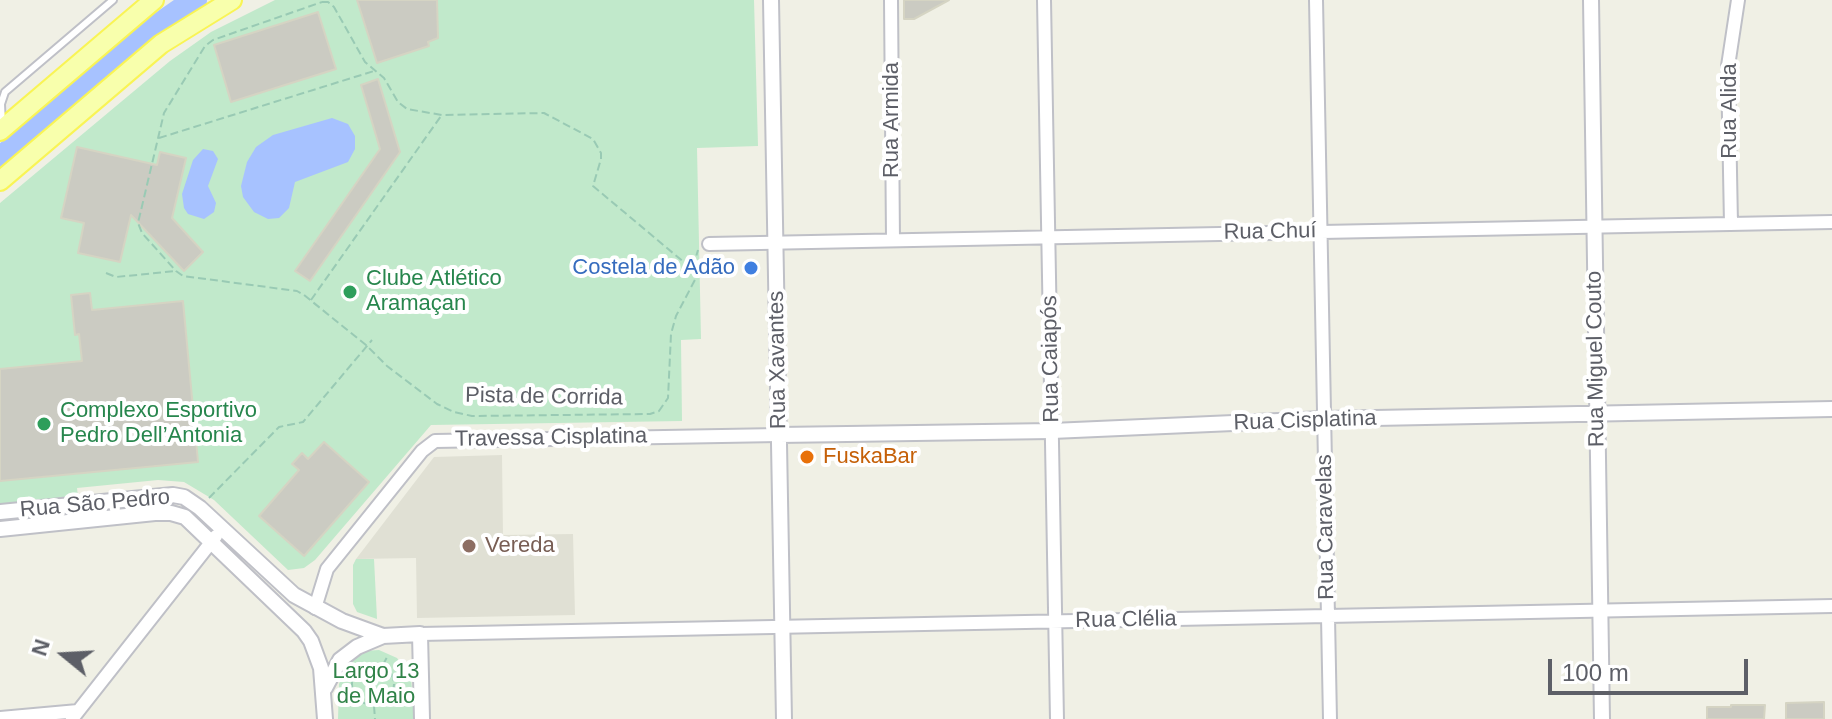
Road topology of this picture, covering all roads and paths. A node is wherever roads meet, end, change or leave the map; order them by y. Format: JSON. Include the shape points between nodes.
{"nodes":[{"id":1,"x":113,"y":0,"type":"edge"},
{"id":2,"x":154,"y":0,"type":"edge"},
{"id":3,"x":232,"y":0,"type":"edge"},
{"id":4,"x":771,"y":0,"type":"edge"},
{"id":5,"x":891,"y":0,"type":"edge"},
{"id":6,"x":1044,"y":0,"type":"edge"},
{"id":7,"x":1316,"y":0,"type":"edge"},
{"id":8,"x":1591,"y":0,"type":"edge"},
{"id":9,"x":1738,"y":0,"type":"edge"},
{"id":10,"x":374,"y":71,"type":"junction"},
{"id":11,"x":442,"y":115,"type":"junction"},
{"id":12,"x":1,"y":130,"type":"edge"},
{"id":13,"x":158,"y":139,"type":"junction"},
{"id":14,"x":0,"y":181,"type":"edge"},
{"id":15,"x":1832,"y":222,"type":"edge"},
{"id":16,"x":1731,"y":224,"type":"junction"},
{"id":17,"x":1593,"y":226,"type":"junction"},
{"id":18,"x":1321,"y":231,"type":"junction"},
{"id":19,"x":1048,"y":237,"type":"junction"},
{"id":20,"x":893,"y":240,"type":"junction"},
{"id":21,"x":776,"y":242,"type":"junction"},
{"id":22,"x":709,"y":244,"type":"joint"},
{"id":23,"x":693,"y":268,"type":"junction"},
{"id":24,"x":176,"y":271,"type":"junction"},
{"id":25,"x":106,"y":273,"type":"dead end"},
{"id":26,"x":311,"y":301,"type":"junction"},
{"id":27,"x":372,"y":340,"type":"dead end"},
{"id":28,"x":366,"y":345,"type":"junction"},
{"id":29,"x":1832,"y":409,"type":"edge"},
{"id":30,"x":1597,"y":414,"type":"junction"},
{"id":31,"x":1324,"y":419,"type":"junction"},
{"id":32,"x":1052,"y":431,"type":"junction"},
{"id":33,"x":779,"y":435,"type":"junction"},
{"id":34,"x":200,"y":508,"type":"junction"},
{"id":35,"x":0,"y":512,"type":"edge"},
{"id":36,"x":222,"y":528,"type":"junction"},
{"id":37,"x":0,"y":529,"type":"edge"},
{"id":38,"x":212,"y":541,"type":"junction"},
{"id":39,"x":1832,"y":606,"type":"edge"},
{"id":40,"x":315,"y":608,"type":"junction"},
{"id":41,"x":1600,"y":611,"type":"junction"},
{"id":42,"x":1328,"y":616,"type":"junction"},
{"id":43,"x":1056,"y":622,"type":"junction"},
{"id":44,"x":783,"y":627,"type":"junction"},
{"id":45,"x":420,"y":634,"type":"junction"},
{"id":46,"x":383,"y":636,"type":"junction"},
{"id":47,"x":388,"y":655,"type":"dead end"},
{"id":48,"x":383,"y":665,"type":"junction"},
{"id":49,"x":403,"y":684,"type":"dead end"},
{"id":50,"x":395,"y":685,"type":"junction"},
{"id":51,"x":324,"y":689,"type":"junction"},
{"id":52,"x":374,"y":705,"type":"junction"},
{"id":53,"x":75,"y":715,"type":"edge"},
{"id":54,"x":0,"y":718,"type":"edge"},
{"id":55,"x":325,"y":719,"type":"edge"},
{"id":56,"x":375,"y":719,"type":"edge"},
{"id":57,"x":422,"y":719,"type":"edge"},
{"id":58,"x":784,"y":719,"type":"edge"},
{"id":59,"x":1057,"y":719,"type":"edge"},
{"id":60,"x":1330,"y":719,"type":"edge"},
{"id":61,"x":1602,"y":719,"type":"edge"}],
"edges":[{"from":1,"to":12,"type":"lane","via":[[5,92]]},
{"from":2,"to":12,"type":"main road"},
{"from":3,"to":14,"type":"main road","via":[[161,44]]},
{"from":4,"to":21,"type":"street","name":"Rua Xavantes"},
{"from":5,"to":20,"type":"street","name":"Rua Armida"},
{"from":6,"to":19,"type":"street","name":"Rua Caiapós"},
{"from":7,"to":18,"type":"street","name":"Rua Caravelas"},
{"from":8,"to":17,"type":"street","name":"Rua Miguel Couto"},
{"from":9,"to":16,"type":"street","name":"Rua Alida","via":[[1728,66]]},
{"from":10,"to":11,"type":"path","via":[[388,82],[403,107]]},
{"from":10,"to":13,"type":"path"},
{"from":10,"to":13,"type":"path","via":[[334,7],[322,2],[209,42],[164,113]]},
{"from":11,"to":23,"type":"path","via":[[544,113],[593,139],[601,159],[593,186]]},
{"from":11,"to":26,"type":"path"},
{"from":13,"to":24,"type":"path","via":[[139,228]]},
{"from":15,"to":16,"type":"street","name":"Rua Chuí"},
{"from":16,"to":17,"type":"street","name":"Rua Chuí"},
{"from":17,"to":18,"type":"street","name":"Rua Chuí"},
{"from":17,"to":30,"type":"street","name":"Rua Miguel Couto"},
{"from":18,"to":19,"type":"street","name":"Rua Chuí"},
{"from":18,"to":31,"type":"street","name":"Rua Caravelas"},
{"from":19,"to":20,"type":"street","name":"Rua Chuí"},
{"from":19,"to":32,"type":"street","name":"Rua Caiapós"},
{"from":20,"to":21,"type":"street","name":"Rua Chuí"},
{"from":21,"to":22,"type":"street","name":"Rua Chuí"},
{"from":21,"to":33,"type":"street","name":"Rua Xavantes"},
{"from":22,"to":23,"type":"path","name":"Pista de Corrida","via":[[699,244]]},
{"from":23,"to":28,"type":"path","name":"Pista de Corrida","via":[[697,279],[671,334],[668,398],[650,414],[454,412]]},
{"from":24,"to":25,"type":"path","name":"Pista de Corrida","via":[[116,277]]},
{"from":24,"to":26,"type":"path","name":"Pista de Corrida","via":[[297,291]]},
{"from":26,"to":28,"type":"path","name":"Pista de Corrida"},
{"from":27,"to":28,"type":"path"},
{"from":28,"to":34,"type":"path","via":[[303,422],[279,427]]},
{"from":29,"to":30,"type":"street","name":"Rua Cisplatina"},
{"from":30,"to":31,"type":"street","name":"Rua Cisplatina"},
{"from":30,"to":41,"type":"street","name":"Rua Miguel Couto"},
{"from":31,"to":32,"type":"street","name":"Rua Cisplatina"},
{"from":31,"to":42,"type":"street","name":"Rua Caravelas"},
{"from":32,"to":33,"type":"street","name":"Rua Cisplatina"},
{"from":32,"to":43,"type":"street","name":"Rua Caiapós"},
{"from":33,"to":40,"type":"street","name":"Travessa Cisplatina","via":[[435,441],[327,569]]},
{"from":33,"to":44,"type":"street","name":"Rua Xavantes"},
{"from":34,"to":35,"type":"street","name":"Rua São Pedro","via":[[173,495]]},
{"from":34,"to":36,"type":"street","name":"Rua São Pedro"},
{"from":36,"to":38,"type":"street"},
{"from":36,"to":40,"type":"street","name":"Rua São Pedro","via":[[285,588]]},
{"from":37,"to":38,"type":"street","name":"Rua São Pedro","via":[[171,513],[185,517]]},
{"from":38,"to":51,"type":"street","name":"Rua São Pedro","via":[[304,631]]},
{"from":38,"to":53,"type":"street"},
{"from":39,"to":41,"type":"street","name":"Rua Clélia"},
{"from":40,"to":46,"type":"street","name":"Rua São Pedro"},
{"from":41,"to":42,"type":"street","name":"Rua Clélia"},
{"from":41,"to":61,"type":"street","name":"Rua Miguel Couto"},
{"from":42,"to":43,"type":"street","name":"Rua Clélia"},
{"from":42,"to":60,"type":"street","name":"Rua Caravelas"},
{"from":43,"to":44,"type":"street","name":"Rua Clélia"},
{"from":43,"to":59,"type":"street","name":"Rua Caiapós"},
{"from":44,"to":45,"type":"street","name":"Rua Clélia"},
{"from":44,"to":58,"type":"street","name":"Rua Xavantes"},
{"from":45,"to":46,"type":"street"},
{"from":45,"to":57,"type":"street"},
{"from":46,"to":51,"type":"street","via":[[340,660]]},
{"from":47,"to":48,"type":"path"},
{"from":48,"to":50,"type":"path"},
{"from":48,"to":52,"type":"path","via":[[365,664],[352,683],[358,699]]},
{"from":49,"to":50,"type":"path"},
{"from":50,"to":52,"type":"path","via":[[390,696]]},
{"from":51,"to":55,"type":"street"},
{"from":52,"to":56,"type":"path"},
{"from":53,"to":54,"type":"street"}]}
